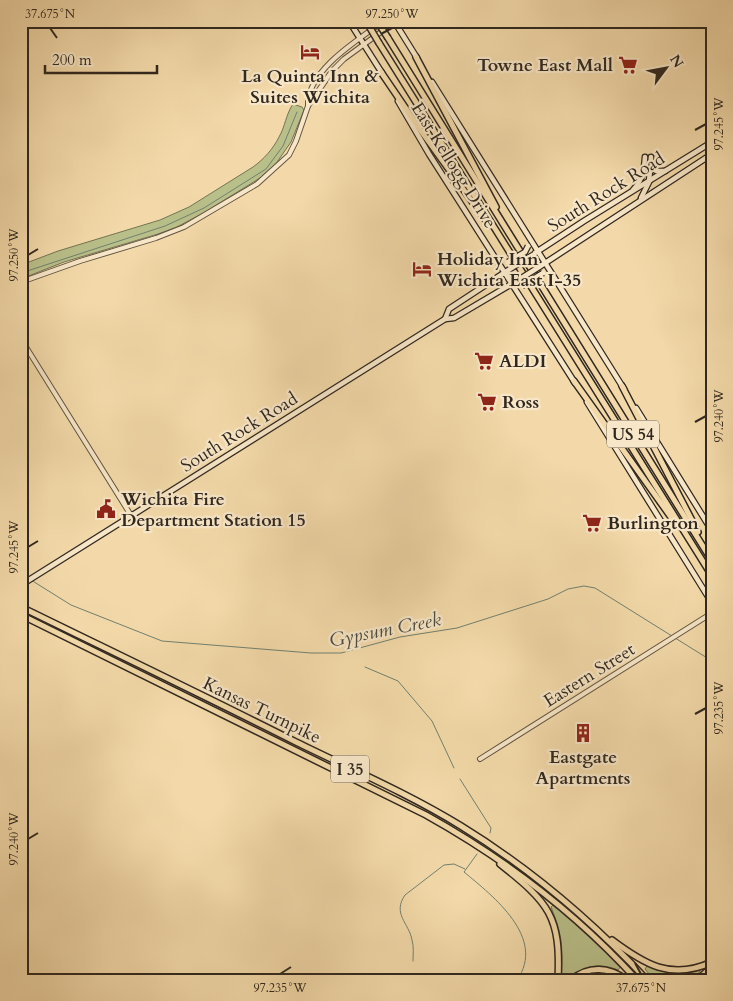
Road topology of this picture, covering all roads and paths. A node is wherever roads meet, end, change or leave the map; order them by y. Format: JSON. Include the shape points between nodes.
{"nodes":[{"id":1,"x":350,"y":21,"type":"edge"},
{"id":2,"x":367,"y":21,"type":"edge"},
{"id":3,"x":377,"y":21,"type":"edge"},
{"id":4,"x":384,"y":21,"type":"edge"},
{"id":5,"x":395,"y":22,"type":"edge"},
{"id":6,"x":360,"y":38,"type":"junction"},
{"id":7,"x":364,"y":45,"type":"junction"},
{"id":8,"x":416,"y":57,"type":"junction"},
{"id":9,"x":381,"y":72,"type":"junction"},
{"id":10,"x":308,"y":106,"type":"junction"},
{"id":11,"x":712,"y":142,"type":"edge"},
{"id":12,"x":712,"y":154,"type":"edge"},
{"id":13,"x":645,"y":157,"type":"dead end"},
{"id":14,"x":651,"y":157,"type":"dead end"},
{"id":15,"x":650,"y":165,"type":"junction"},
{"id":16,"x":669,"y":170,"type":"junction"},
{"id":17,"x":649,"y":182,"type":"junction"},
{"id":18,"x":629,"y":194,"type":"junction"},
{"id":19,"x":639,"y":201,"type":"junction"},
{"id":20,"x":528,"y":235,"type":"junction"},
{"id":21,"x":519,"y":250,"type":"junction"},
{"id":22,"x":535,"y":253,"type":"junction"},
{"id":23,"x":511,"y":254,"type":"junction"},
{"id":24,"x":496,"y":259,"type":"junction"},
{"id":25,"x":545,"y":263,"type":"junction"},
{"id":26,"x":504,"y":272,"type":"junction"},
{"id":27,"x":554,"y":277,"type":"junction"},
{"id":28,"x":21,"y":282,"type":"edge"},
{"id":29,"x":512,"y":284,"type":"junction"},
{"id":30,"x":521,"y":297,"type":"junction"},
{"id":31,"x":445,"y":319,"type":"junction"},
{"id":32,"x":21,"y":339,"type":"edge"},
{"id":33,"x":574,"y":380,"type":"junction"},
{"id":34,"x":622,"y":386,"type":"junction"},
{"id":35,"x":132,"y":517,"type":"junction"},
{"id":36,"x":712,"y":531,"type":"edge"},
{"id":37,"x":700,"y":557,"type":"junction"},
{"id":38,"x":712,"y":560,"type":"edge"},
{"id":39,"x":712,"y":576,"type":"edge"},
{"id":40,"x":22,"y":584,"type":"edge"},
{"id":41,"x":705,"y":592,"type":"junction"},
{"id":42,"x":712,"y":596,"type":"edge"},
{"id":43,"x":712,"y":603,"type":"edge"},
{"id":44,"x":21,"y":607,"type":"edge"},
{"id":45,"x":712,"y":613,"type":"edge"},
{"id":46,"x":21,"y":615,"type":"edge"},
{"id":47,"x":480,"y":760,"type":"dead end"},
{"id":48,"x":483,"y":849,"type":"junction"},
{"id":49,"x":594,"y":925,"type":"junction"},
{"id":50,"x":712,"y":962,"type":"edge"},
{"id":51,"x":712,"y":968,"type":"edge"},
{"id":52,"x":712,"y":974,"type":"edge"},
{"id":53,"x":558,"y":980,"type":"edge"},
{"id":54,"x":572,"y":980,"type":"edge"},
{"id":55,"x":627,"y":980,"type":"edge"},
{"id":56,"x":637,"y":980,"type":"edge"},
{"id":57,"x":647,"y":980,"type":"edge"},
{"id":58,"x":697,"y":980,"type":"edge"},
{"id":59,"x":704,"y":980,"type":"edge"}],
"edges":[{"from":1,"to":2,"type":"main road","via":[[360,25]]},
{"from":1,"to":6,"type":"main road","name":"East Kellogg Drive"},
{"from":2,"to":23,"type":"highway","number":"US 54","bridge":true},
{"from":3,"to":21,"type":"highway","number":"US 54","bridge":true},
{"from":4,"to":6,"type":"street"},
{"from":5,"to":7,"type":"street"},
{"from":5,"to":8,"type":"main road","name":"East Kellogg Drive"},
{"from":6,"to":7,"type":"main road","name":"East Kellogg Drive"},
{"from":6,"to":10,"type":"street","via":[[321,73]]},
{"from":7,"to":9,"type":"main road","name":"East Kellogg Drive"},
{"from":7,"to":10,"type":"street","via":[[332,71]]},
{"from":8,"to":20,"type":"main road","name":"East Kellogg Drive"},
{"from":8,"to":21,"type":"highway"},
{"from":9,"to":23,"type":"highway"},
{"from":9,"to":24,"type":"main road","name":"East Kellogg Drive"},
{"from":10,"to":28,"type":"street","via":[[289,155],[257,184],[184,227]]},
{"from":11,"to":16,"type":"main road","name":"South Rock Road"},
{"from":12,"to":19,"type":"main road","name":"South Rock Road"},
{"from":13,"to":18,"type":"main road","via":[[642,178]]},
{"from":14,"to":15,"type":"main road"},
{"from":15,"to":16,"type":"main road","via":[[656,171]]},
{"from":15,"to":17,"type":"main road"},
{"from":16,"to":17,"type":"main road","name":"South Rock Road"},
{"from":17,"to":18,"type":"main road","name":"South Rock Road"},
{"from":17,"to":19,"type":"main road"},
{"from":18,"to":22,"type":"main road","name":"South Rock Road"},
{"from":19,"to":25,"type":"main road","name":"South Rock Road"},
{"from":20,"to":22,"type":"main road","name":"East Kellogg Drive"},
{"from":20,"to":24,"type":"main road","bridge":true,"via":[[525,252],[508,262]]},
{"from":21,"to":38,"type":"highway","number":"US 54"},
{"from":22,"to":25,"type":"main road","name":"East Kellogg Drive"},
{"from":22,"to":26,"type":"main road","name":"South Rock Road","bridge":true},
{"from":23,"to":37,"type":"highway","number":"US 54"},
{"from":24,"to":26,"type":"main road","name":"East Kellogg Drive"},
{"from":25,"to":27,"type":"main road","name":"East Kellogg Drive"},
{"from":25,"to":29,"type":"main road","name":"South Rock Road","bridge":true},
{"from":26,"to":29,"type":"main road","name":"East Kellogg Drive"},
{"from":26,"to":31,"type":"main road","name":"South Rock Road","via":[[448,309]]},
{"from":27,"to":30,"type":"main road","bridge":true,"via":[[539,274],[522,286]]},
{"from":27,"to":34,"type":"main road","name":"East Kellogg Drive"},
{"from":29,"to":30,"type":"main road","name":"East Kellogg Drive"},
{"from":29,"to":31,"type":"main road","name":"South Rock Road","via":[[454,318]]},
{"from":30,"to":33,"type":"main road","name":"East Kellogg Drive"},
{"from":31,"to":35,"type":"main road","name":"South Rock Road"},
{"from":32,"to":35,"type":"street"},
{"from":33,"to":37,"type":"highway"},
{"from":33,"to":41,"type":"main road","name":"East Kellogg Drive"},
{"from":34,"to":36,"type":"main road","name":"East Kellogg Drive"},
{"from":34,"to":38,"type":"highway"},
{"from":35,"to":40,"type":"main road","name":"South Rock Road"},
{"from":37,"to":39,"type":"highway","number":"US 54"},
{"from":41,"to":42,"type":"main road"},
{"from":41,"to":43,"type":"main road","name":"East Kellogg Drive"},
{"from":44,"to":49,"type":"highway","name":"Kansas Turnpike","number":"I 35","via":[[430,808],[516,863]]},
{"from":45,"to":47,"type":"street","name":"Eastern Street"},
{"from":46,"to":48,"type":"highway","name":"Kansas Turnpike","number":"I 35","via":[[426,815]]},
{"from":48,"to":53,"type":"highway","via":[[526,886],[550,914],[558,941]]},
{"from":48,"to":56,"type":"highway","name":"Kansas Turnpike","number":"I 35","via":[[565,910]]},
{"from":49,"to":50,"type":"highway","via":[[634,956],[655,967],[685,970]]},
{"from":49,"to":57,"type":"highway","name":"Kansas Turnpike","number":"I 35"},
{"from":51,"to":58,"type":"highway"},
{"from":52,"to":59,"type":"highway"},
{"from":54,"to":55,"type":"highway","via":[[597,968],[610,970]]}]}
